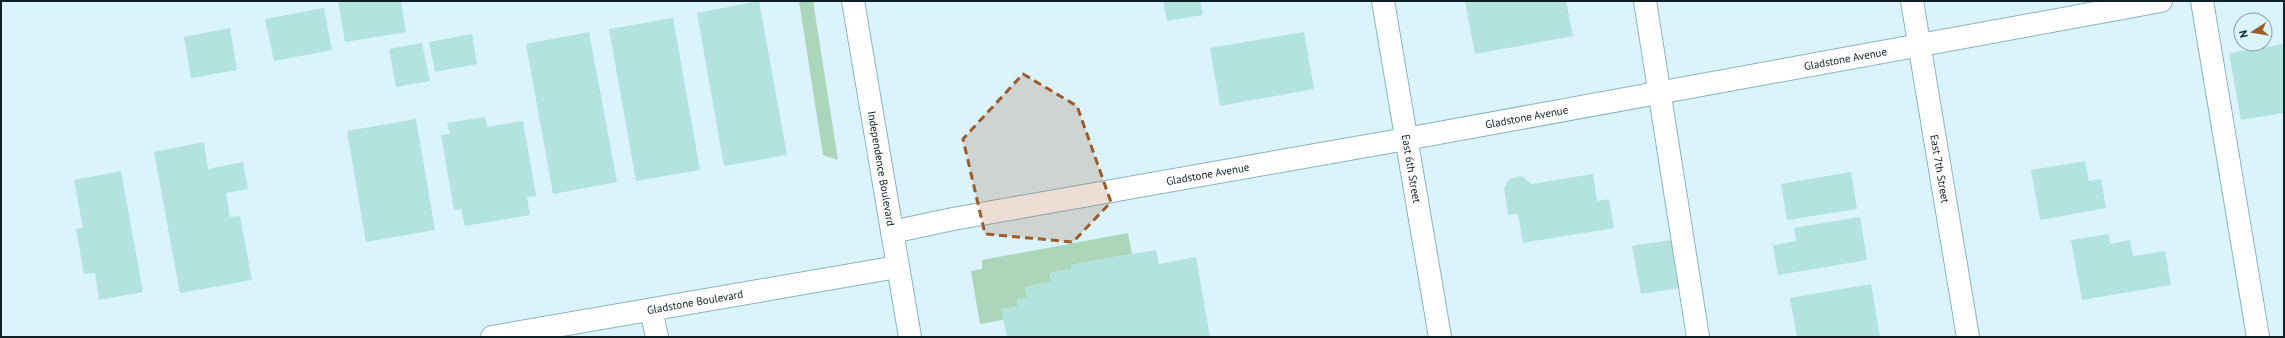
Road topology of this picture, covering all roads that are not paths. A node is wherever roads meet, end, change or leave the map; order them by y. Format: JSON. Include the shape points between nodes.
{"nodes":[{"id":1,"x":853,"y":1,"type":"edge"},
{"id":2,"x":1383,"y":1,"type":"edge"},
{"id":3,"x":1645,"y":1,"type":"edge"},
{"id":4,"x":1912,"y":1,"type":"edge"},
{"id":5,"x":2161,"y":1,"type":"edge"},
{"id":6,"x":2202,"y":1,"type":"edge"},
{"id":7,"x":1920,"y":45,"type":"junction"},
{"id":8,"x":1660,"y":93,"type":"junction"},
{"id":9,"x":1406,"y":139,"type":"junction"},
{"id":10,"x":892,"y":232,"type":"junction"},
{"id":11,"x":897,"y":267,"type":"junction"},
{"id":12,"x":651,"y":310,"type":"junction"},
{"id":13,"x":492,"y":337,"type":"edge"},
{"id":14,"x":657,"y":337,"type":"edge"},
{"id":15,"x":910,"y":337,"type":"edge"},
{"id":16,"x":1440,"y":337,"type":"edge"},
{"id":17,"x":1698,"y":337,"type":"edge"},
{"id":18,"x":1968,"y":337,"type":"edge"},
{"id":19,"x":2258,"y":337,"type":"edge"}],
"edges":[{"from":1,"to":10,"type":"street","name":"Independence Boulevard"},
{"from":2,"to":9,"type":"street","name":"East 6th Street"},
{"from":3,"to":8,"type":"street"},
{"from":4,"to":7,"type":"street","name":"East 7th Street"},
{"from":5,"to":7,"type":"street","name":"Gladstone Avenue"},
{"from":6,"to":19,"type":"street"},
{"from":7,"to":8,"type":"street","name":"Gladstone Avenue"},
{"from":7,"to":18,"type":"street","name":"East 7th Street"},
{"from":8,"to":9,"type":"street","name":"Gladstone Avenue"},
{"from":8,"to":17,"type":"street"},
{"from":9,"to":10,"type":"street","name":"Gladstone Avenue"},
{"from":9,"to":16,"type":"street","name":"East 6th Street"},
{"from":10,"to":11,"type":"street","name":"Independence Boulevard"},
{"from":11,"to":12,"type":"street","name":"Gladstone Boulevard"},
{"from":11,"to":15,"type":"street","name":"Independence Boulevard"},
{"from":12,"to":13,"type":"street","name":"Gladstone Boulevard"},
{"from":12,"to":14,"type":"street"}]}
